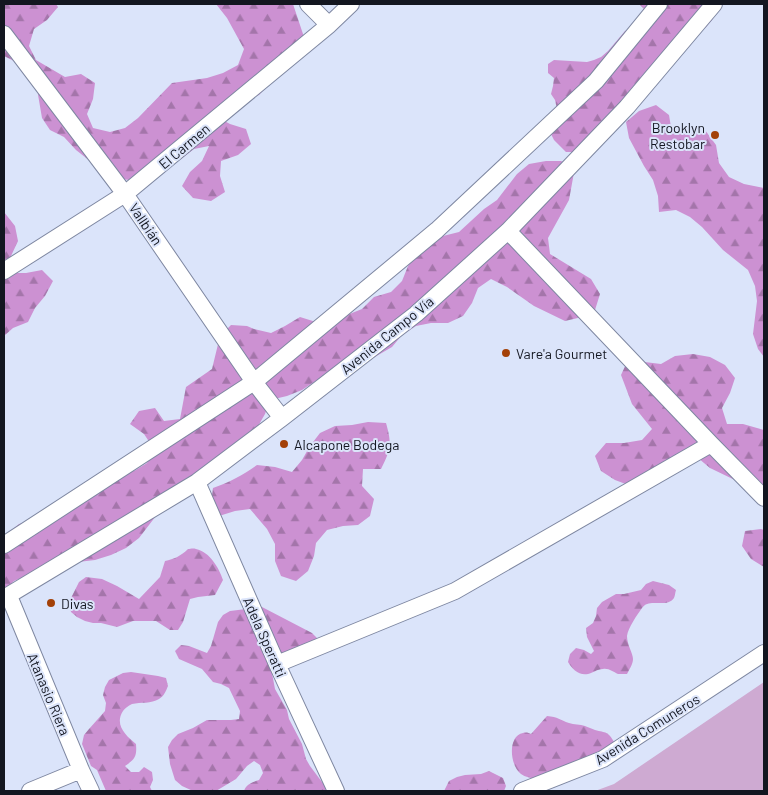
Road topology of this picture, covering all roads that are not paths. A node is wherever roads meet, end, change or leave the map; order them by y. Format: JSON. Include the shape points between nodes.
{"nodes":[{"id":1,"x":308,"y":4,"type":"edge"},
{"id":2,"x":351,"y":4,"type":"edge"},
{"id":3,"x":659,"y":4,"type":"edge"},
{"id":4,"x":714,"y":4,"type":"edge"},
{"id":5,"x":329,"y":26,"type":"junction"},
{"id":6,"x":4,"y":34,"type":"edge"},
{"id":7,"x":125,"y":194,"type":"junction"},
{"id":8,"x":508,"y":231,"type":"junction"},
{"id":9,"x":4,"y":271,"type":"edge"},
{"id":10,"x":254,"y":382,"type":"junction"},
{"id":11,"x":282,"y":418,"type":"junction"},
{"id":12,"x":710,"y":444,"type":"junction"},
{"id":13,"x":197,"y":482,"type":"junction"},
{"id":14,"x":764,"y":498,"type":"edge"},
{"id":15,"x":4,"y":545,"type":"edge"},
{"id":16,"x":6,"y":597,"type":"edge"},
{"id":17,"x":764,"y":653,"type":"edge"},
{"id":18,"x":276,"y":664,"type":"junction"},
{"id":19,"x":81,"y":770,"type":"junction"},
{"id":20,"x":30,"y":791,"type":"edge"},
{"id":21,"x":91,"y":791,"type":"edge"},
{"id":22,"x":336,"y":791,"type":"edge"},
{"id":23,"x":522,"y":791,"type":"edge"}],
"edges":[{"from":1,"to":5,"type":"street"},
{"from":2,"to":5,"type":"street","name":"El Carmen"},
{"from":3,"to":10,"type":"street","via":[[596,81],[437,230]]},
{"from":4,"to":8,"type":"street","name":"Avenida Campo Vía","via":[[627,107]]},
{"from":5,"to":7,"type":"street","name":"El Carmen"},
{"from":6,"to":7,"type":"street","name":"Vallbián"},
{"from":7,"to":9,"type":"street","name":"El Carmen"},
{"from":7,"to":10,"type":"street","name":"Vallbián"},
{"from":8,"to":11,"type":"street","name":"Avenida Campo Vía","via":[[416,314]]},
{"from":8,"to":12,"type":"street"},
{"from":10,"to":11,"type":"street","name":"Vallbián"},
{"from":10,"to":15,"type":"street"},
{"from":11,"to":13,"type":"street","name":"Avenida Campo Vía"},
{"from":12,"to":14,"type":"street"},
{"from":12,"to":18,"type":"street","via":[[455,592]]},
{"from":13,"to":16,"type":"street","name":"Avenida Campo Vía"},
{"from":13,"to":18,"type":"street","name":"Adela Speratti"},
{"from":16,"to":19,"type":"street","name":"Atanasio Riera"},
{"from":17,"to":23,"type":"street","name":"Avenida Comuneros","via":[[603,759]]},
{"from":18,"to":22,"type":"street","name":"Adela Speratti"},
{"from":19,"to":20,"type":"street"},
{"from":19,"to":21,"type":"street","name":"Atanasio Riera"}]}
